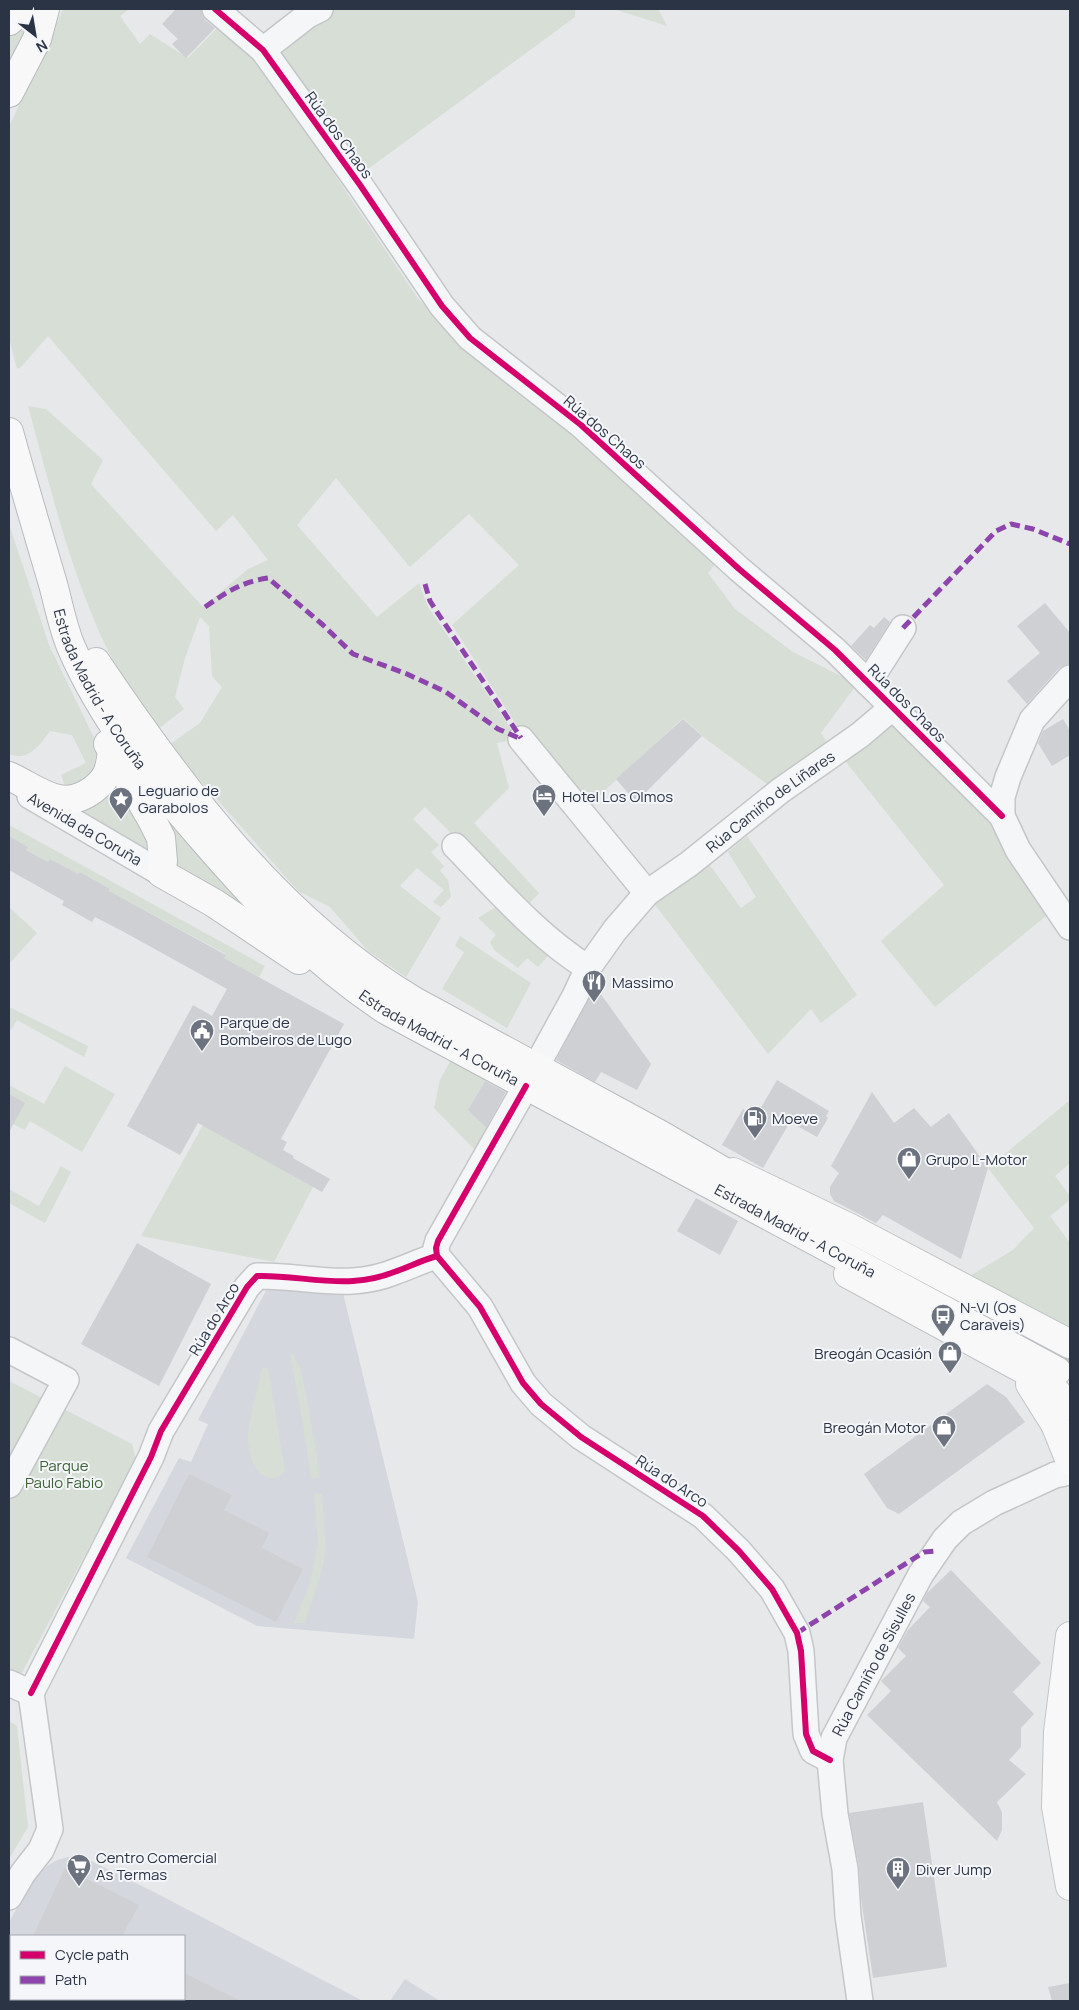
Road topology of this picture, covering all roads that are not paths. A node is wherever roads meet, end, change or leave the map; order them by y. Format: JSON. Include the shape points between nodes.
{"nodes":[{"id":1,"x":23,"y":9,"type":"edge"},
{"id":2,"x":45,"y":9,"type":"edge"},
{"id":3,"x":215,"y":9,"type":"edge"},
{"id":4,"x":320,"y":9,"type":"edge"},
{"id":5,"x":9,"y":21,"type":"edge"},
{"id":6,"x":263,"y":50,"type":"junction"},
{"id":7,"x":9,"y":93,"type":"edge"},
{"id":8,"x":9,"y":432,"type":"edge"},
{"id":9,"x":52,"y":584,"type":"junction"},
{"id":10,"x":903,"y":628,"type":"dead end"},
{"id":11,"x":1070,"y":678,"type":"edge"},
{"id":12,"x":86,"y":679,"type":"junction"},
{"id":13,"x":868,"y":683,"type":"junction"},
{"id":14,"x":893,"y":707,"type":"junction"},
{"id":15,"x":522,"y":739,"type":"dead end"},
{"id":16,"x":112,"y":751,"type":"junction"},
{"id":17,"x":9,"y":776,"type":"edge"},
{"id":18,"x":9,"y":784,"type":"edge"},
{"id":19,"x":1002,"y":816,"type":"junction"},
{"id":20,"x":455,"y":846,"type":"dead end"},
{"id":21,"x":161,"y":873,"type":"junction"},
{"id":22,"x":647,"y":893,"type":"junction"},
{"id":23,"x":1070,"y":927,"type":"edge"},
{"id":24,"x":588,"y":968,"type":"junction"},
{"id":25,"x":364,"y":996,"type":"junction"},
{"id":26,"x":531,"y":1077,"type":"junction"},
{"id":27,"x":664,"y":1149,"type":"junction"},
{"id":28,"x":437,"y":1256,"type":"junction"},
{"id":29,"x":9,"y":1350,"type":"edge"},
{"id":30,"x":1064,"y":1358,"type":"tunnel mouth"},
{"id":31,"x":1018,"y":1367,"type":"junction"},
{"id":32,"x":1070,"y":1407,"type":"edge"},
{"id":33,"x":1070,"y":1461,"type":"edge"},
{"id":34,"x":1070,"y":1472,"type":"edge"},
{"id":35,"x":9,"y":1484,"type":"edge"},
{"id":36,"x":1070,"y":1636,"type":"edge"},
{"id":37,"x":9,"y":1683,"type":"edge"},
{"id":38,"x":31,"y":1693,"type":"junction"},
{"id":39,"x":830,"y":1760,"type":"junction"},
{"id":40,"x":1070,"y":1886,"type":"edge"},
{"id":41,"x":9,"y":1896,"type":"edge"},
{"id":42,"x":860,"y":2001,"type":"edge"}],
"edges":[{"from":1,"to":5,"type":"main road"},
{"from":2,"to":7,"type":"main road","via":[[37,39]]},
{"from":3,"to":6,"type":"street","name":"Rúa dos Chaos"},
{"from":4,"to":6,"type":"street"},
{"from":6,"to":13,"type":"street","name":"Rúa dos Chaos","via":[[442,306],[470,338],[582,425]]},
{"from":8,"to":9,"type":"main road","name":"Estrada Madrid - A Coruña"},
{"from":9,"to":12,"type":"main road","name":"Estrada Madrid - A Coruña","via":[[63,623]]},
{"from":9,"to":26,"type":"main road","name":"Estrada Madrid - A Coruña","via":[[80,636],[133,717],[219,829],[270,884],[317,928],[385,983]]},
{"from":10,"to":13,"type":"street"},
{"from":11,"to":19,"type":"street","via":[[1032,720],[1008,778],[1002,798]]},
{"from":12,"to":16,"type":"main road","via":[[93,713]]},
{"from":12,"to":25,"type":"main road","name":"Estrada Madrid - A Coruña","via":[[105,712],[164,794],[256,901],[295,939]]},
{"from":13,"to":14,"type":"street","name":"Rúa dos Chaos"},
{"from":14,"to":19,"type":"street","name":"Rúa dos Chaos"},
{"from":14,"to":22,"type":"street","name":"Rúa Camiño de Liñares"},
{"from":15,"to":22,"type":"street"},
{"from":16,"to":17,"type":"main road","via":[[107,773],[98,785],[86,795],[70,800],[43,794]]},
{"from":16,"to":21,"type":"main road","via":[[161,838]]},
{"from":18,"to":21,"type":"street","name":"Avenida da Coruña"},
{"from":19,"to":23,"type":"street","via":[[1018,850]]},
{"from":20,"to":24,"type":"street","via":[[537,929]]},
{"from":21,"to":25,"type":"main road","via":[[214,903],[318,973]]},
{"from":22,"to":24,"type":"street","name":"Rúa Camiño de Liñares"},
{"from":24,"to":26,"type":"street","name":"Rúa Camiño de Liñares"},
{"from":25,"to":26,"type":"main road","name":"Estrada Madrid - A Coruña","via":[[386,1010]]},
{"from":26,"to":27,"type":"main road","name":"Estrada Madrid - A Coruña"},
{"from":26,"to":28,"type":"street","via":[[438,1241]]},
{"from":27,"to":30,"type":"main road","name":"Estrada Madrid - A Coruña"},
{"from":27,"to":31,"type":"main road","via":[[853,1277]]},
{"from":28,"to":38,"type":"street","name":"Rúa do Arco","via":[[394,1272],[353,1281],[257,1276],[247,1287],[161,1431]]},
{"from":28,"to":39,"type":"street","name":"Rúa do Arco","via":[[480,1307],[523,1383],[540,1404],[581,1437],[703,1516],[772,1588],[797,1633],[806,1734],[813,1752]]},
{"from":29,"to":35,"type":"street","via":[[66,1380]]},
{"from":31,"to":32,"type":"main road","via":[[1048,1384]]},
{"from":31,"to":33,"type":"main road","via":[[1045,1404]]},
{"from":34,"to":39,"type":"street","name":"Rúa Camiño de Sisulles","via":[[1056,1475],[994,1503],[961,1523],[944,1539],[921,1574],[845,1715],[834,1738]]},
{"from":36,"to":40,"type":"main road","via":[[1058,1732],[1056,1807]]},
{"from":37,"to":38,"type":"street"},
{"from":38,"to":41,"type":"street","via":[[50,1829],[41,1850]]},
{"from":39,"to":42,"type":"street","name":"Rúa Camiño de Sisulles"}]}
